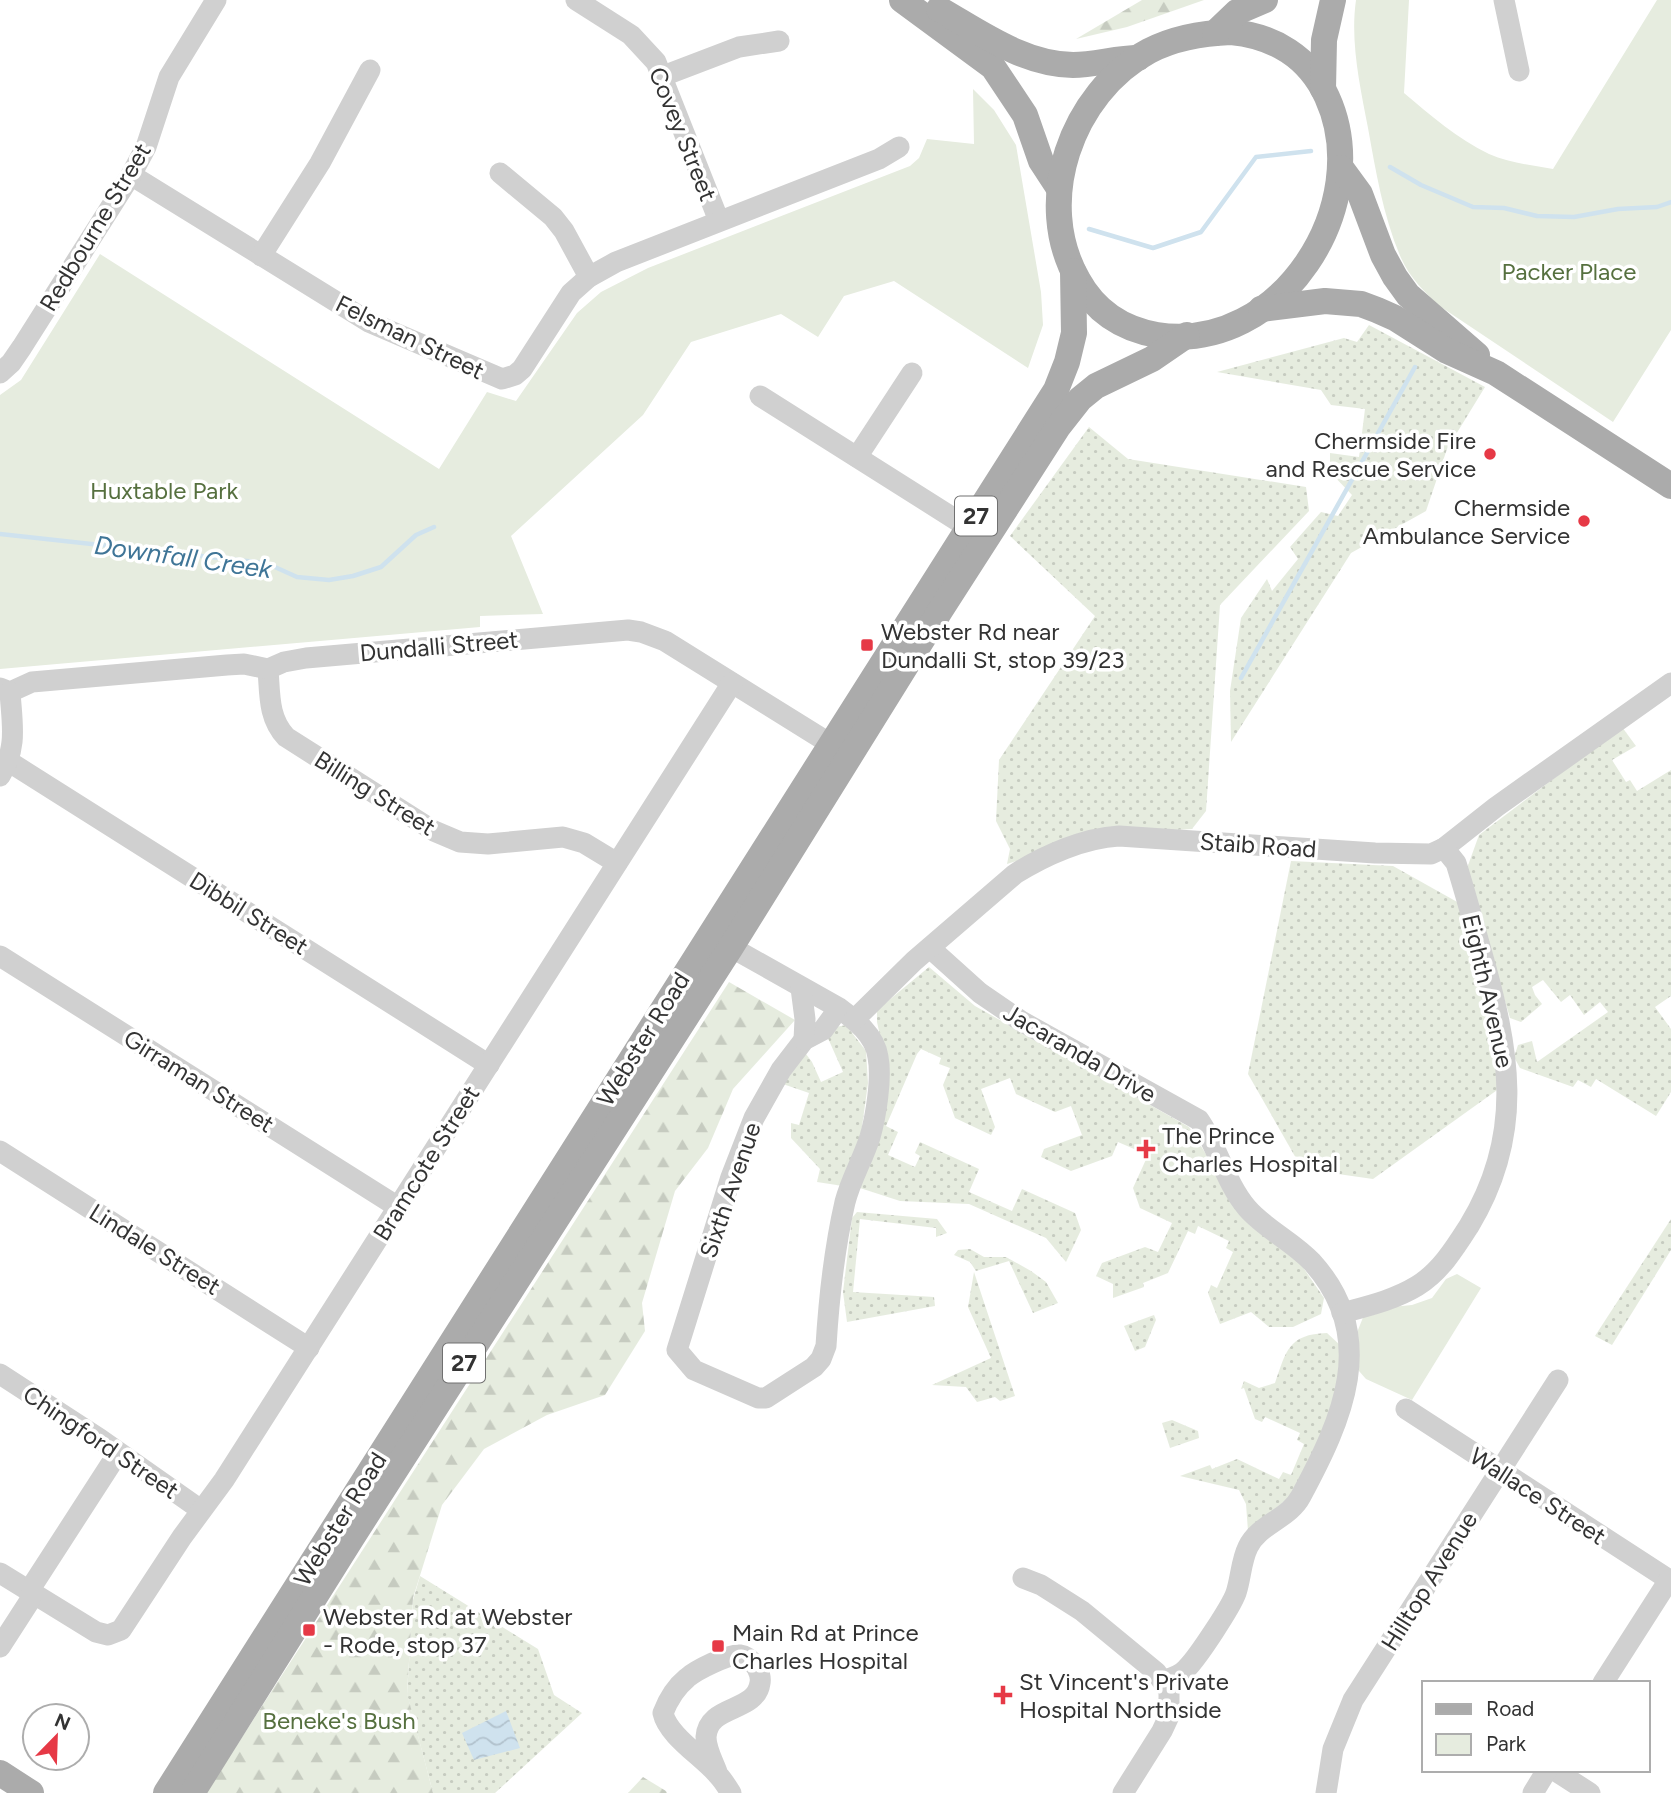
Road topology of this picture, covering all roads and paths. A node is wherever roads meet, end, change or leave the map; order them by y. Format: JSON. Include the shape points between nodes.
{"nodes":[{"id":1,"x":216,"y":0,"type":"edge"},
{"id":2,"x":576,"y":0,"type":"edge"},
{"id":3,"x":902,"y":0,"type":"edge"},
{"id":4,"x":923,"y":0,"type":"edge"},
{"id":5,"x":1265,"y":0,"type":"edge"},
{"id":6,"x":1333,"y":0,"type":"edge"},
{"id":7,"x":1504,"y":0,"type":"edge"},
{"id":8,"x":1215,"y":33,"type":"junction"},
{"id":9,"x":779,"y":41,"type":"dead end"},
{"id":10,"x":1138,"y":58,"type":"junction"},
{"id":11,"x":370,"y":70,"type":"dead end"},
{"id":12,"x":1519,"y":71,"type":"dead end"},
{"id":13,"x":663,"y":76,"type":"junction"},
{"id":14,"x":1323,"y":89,"type":"junction"},
{"id":15,"x":899,"y":147,"type":"dead end"},
{"id":16,"x":1341,"y":168,"type":"junction"},
{"id":17,"x":500,"y":173,"type":"dead end"},
{"id":18,"x":131,"y":174,"type":"junction"},
{"id":19,"x":1058,"y":187,"type":"junction"},
{"id":20,"x":719,"y":221,"type":"junction"},
{"id":21,"x":261,"y":256,"type":"junction"},
{"id":22,"x":1073,"y":271,"type":"junction"},
{"id":23,"x":589,"y":277,"type":"junction"},
{"id":24,"x":1261,"y":309,"type":"junction"},
{"id":25,"x":1187,"y":335,"type":"junction"},
{"id":26,"x":0,"y":373,"type":"edge"},
{"id":27,"x":912,"y":373,"type":"dead end"},
{"id":28,"x":1496,"y":373,"type":"junction"},
{"id":29,"x":760,"y":396,"type":"dead end"},
{"id":30,"x":858,"y":457,"type":"junction"},
{"id":31,"x":1671,"y":486,"type":"edge"},
{"id":32,"x":969,"y":528,"type":"junction"},
{"id":33,"x":268,"y":669,"type":"junction"},
{"id":34,"x":732,"y":683,"type":"junction"},
{"id":35,"x":1671,"y":683,"type":"edge"},
{"id":36,"x":5,"y":690,"type":"edge"},
{"id":37,"x":840,"y":750,"type":"junction"},
{"id":38,"x":4,"y":768,"type":"edge"},
{"id":39,"x":1444,"y":848,"type":"junction"},
{"id":40,"x":617,"y":863,"type":"junction"},
{"id":41,"x":720,"y":941,"type":"junction"},
{"id":42,"x":930,"y":948,"type":"junction"},
{"id":43,"x":0,"y":956,"type":"edge"},
{"id":44,"x":802,"y":988,"type":"junction"},
{"id":45,"x":846,"y":1014,"type":"junction"},
{"id":46,"x":804,"y":1040,"type":"junction"},
{"id":47,"x":489,"y":1065,"type":"junction"},
{"id":48,"x":0,"y":1151,"type":"edge"},
{"id":49,"x":398,"y":1207,"type":"junction"},
{"id":50,"x":1342,"y":1313,"type":"junction"},
{"id":51,"x":309,"y":1348,"type":"junction"},
{"id":52,"x":0,"y":1374,"type":"edge"},
{"id":53,"x":1558,"y":1380,"type":"dead end"},
{"id":54,"x":1406,"y":1409,"type":"dead end"},
{"id":55,"x":118,"y":1453,"type":"junction"},
{"id":56,"x":1499,"y":1471,"type":"junction"},
{"id":57,"x":201,"y":1510,"type":"junction"},
{"id":58,"x":0,"y":1573,"type":"edge"},
{"id":59,"x":1023,"y":1578,"type":"dead end"},
{"id":60,"x":1670,"y":1581,"type":"edge"},
{"id":61,"x":32,"y":1592,"type":"junction"},
{"id":62,"x":0,"y":1647,"type":"edge"},
{"id":63,"x":1164,"y":1680,"type":"junction"},
{"id":64,"x":1604,"y":1681,"type":"edge"},
{"id":65,"x":717,"y":1772,"type":"junction"},
{"id":66,"x":1546,"y":1772,"type":"edge"},
{"id":67,"x":1557,"y":1772,"type":"edge"},
{"id":68,"x":0,"y":1773,"type":"edge"},
{"id":69,"x":31,"y":1793,"type":"edge"},
{"id":70,"x":166,"y":1793,"type":"edge"},
{"id":71,"x":192,"y":1793,"type":"edge"},
{"id":72,"x":731,"y":1793,"type":"edge"},
{"id":73,"x":1123,"y":1793,"type":"edge"},
{"id":74,"x":1326,"y":1793,"type":"edge"},
{"id":75,"x":1533,"y":1793,"type":"edge"},
{"id":76,"x":1590,"y":1793,"type":"edge"}],
"edges":[{"from":1,"to":18,"type":"street","name":"Redbourne Street","via":[[169,76],[146,147]]},
{"from":2,"to":13,"type":"street","name":"Covey Street","via":[[631,35]]},
{"from":3,"to":19,"type":"main road","via":[[993,68],[1025,115],[1041,161]]},
{"from":4,"to":10,"type":"main road","via":[[1010,50],[1040,60],[1075,65]]},
{"from":5,"to":8,"type":"main road","number":"27","via":[[1237,12]]},
{"from":6,"to":14,"type":"main road","number":"27","via":[[1324,40]]},
{"from":7,"to":12,"type":"street"},
{"from":8,"to":10,"type":"main road","number":"27","via":[[1174,41]]},
{"from":8,"to":14,"type":"main road","via":[[1246,33],[1277,44],[1303,62]]},
{"from":9,"to":13,"type":"street","via":[[739,47]]},
{"from":10,"to":19,"type":"main road","number":"27","via":[[1114,77],[1087,111],[1068,149]]},
{"from":11,"to":21,"type":"street","via":[[320,163]]},
{"from":13,"to":20,"type":"street","name":"Covey Street"},
{"from":14,"to":16,"type":"main road","number":"27","via":[[1338,124]]},
{"from":15,"to":20,"type":"street","name":"Felsman Street"},
{"from":16,"to":24,"type":"main road","number":"27","via":[[1334,207],[1315,249],[1292,281]]},
{"from":16,"to":28,"type":"main road","via":[[1360,194],[1383,255],[1408,295]]},
{"from":17,"to":23,"type":"street","via":[[564,231]]},
{"from":18,"to":21,"type":"street","name":"Felsman Street"},
{"from":18,"to":26,"type":"street","name":"Redbourne Street","via":[[22,347]]},
{"from":19,"to":22,"type":"main road","number":"27","via":[[1060,232]]},
{"from":20,"to":23,"type":"street","name":"Felsman Street"},
{"from":21,"to":23,"type":"street","name":"Felsman Street","via":[[369,323],[502,379],[522,369],[563,303]]},
{"from":22,"to":25,"type":"main road","via":[[1096,306],[1117,321],[1159,335]]},
{"from":22,"to":32,"type":"main road","name":"Webster Road","number":"27","via":[[1074,333],[1062,377]]},
{"from":24,"to":25,"type":"main road","number":"27","via":[[1240,322]]},
{"from":24,"to":28,"type":"main road","via":[[1325,301],[1361,304]]},
{"from":25,"to":37,"type":"main road","name":"Webster Road","number":"27","via":[[1152,359],[1096,386],[1068,412]]},
{"from":27,"to":30,"type":"street"},
{"from":28,"to":31,"type":"main road"},
{"from":29,"to":30,"type":"street"},
{"from":30,"to":32,"type":"street"},
{"from":32,"to":37,"type":"main road","name":"Webster Road","number":"27"},
{"from":33,"to":34,"type":"street","name":"Dundalli Street","via":[[306,658],[628,630],[665,641]]},
{"from":33,"to":36,"type":"street","name":"Dundalli Street","via":[[239,664],[28,683]]},
{"from":33,"to":40,"type":"street","name":"Billing Street","via":[[272,715],[286,737],[434,831],[460,842],[488,844],[562,837]]},
{"from":34,"to":37,"type":"street","name":"Dundalli Street"},
{"from":34,"to":40,"type":"street","name":"Bramcote Street"},
{"from":35,"to":39,"type":"street","name":"Staib Road"},
{"from":36,"to":38,"type":"street","via":[[13,741]]},
{"from":37,"to":41,"type":"main road","name":"Webster Road","number":"27"},
{"from":38,"to":47,"type":"street","name":"Dibbil Street"},
{"from":39,"to":42,"type":"street","name":"Staib Road","via":[[1431,855],[1102,837],[1024,868]]},
{"from":39,"to":50,"type":"street","name":"Eighth Avenue","via":[[1456,863],[1503,1034],[1508,1085],[1504,1134],[1478,1212],[1448,1258],[1417,1286],[1389,1300]]},
{"from":40,"to":47,"type":"street","name":"Bramcote Street"},
{"from":41,"to":44,"type":"street"},
{"from":41,"to":70,"type":"main road","name":"Webster Road","number":"27"},
{"from":41,"to":71,"type":"main road","name":"Webster Road","number":"27"},
{"from":42,"to":45,"type":"street","name":"Staib Road"},
{"from":42,"to":50,"type":"street","name":"Jacaranda Drive","via":[[980,993],[1021,1021],[1199,1120],[1246,1207],[1296,1245],[1326,1279]]},
{"from":43,"to":49,"type":"street","name":"Girraman Street"},
{"from":44,"to":45,"type":"street"},
{"from":44,"to":46,"type":"street"},
{"from":45,"to":46,"type":"street","name":"Sixth Avenue"},
{"from":45,"to":46,"type":"street","name":"Sixth Avenue","via":[[872,1038],[878,1057],[878,1094],[832,1261],[825,1346],[814,1367],[766,1398],[758,1398],[694,1370],[677,1350],[754,1118]]},
{"from":47,"to":49,"type":"street","name":"Bramcote Street"},
{"from":48,"to":51,"type":"street","name":"Lindale Street"},
{"from":49,"to":51,"type":"street","name":"Bramcote Street"},
{"from":50,"to":63,"type":"street","name":"Jacaranda Drive","via":[[1350,1346],[1345,1398],[1300,1498],[1251,1542],[1230,1605],[1187,1668]]},
{"from":51,"to":57,"type":"street","name":"Bramcote Street"},
{"from":52,"to":55,"type":"street","name":"Chingford Street"},
{"from":53,"to":56,"type":"street","name":"Hilltop Avenue"},
{"from":54,"to":56,"type":"street","name":"Wallace Street"},
{"from":55,"to":57,"type":"street","name":"Chingford Street"},
{"from":55,"to":61,"type":"street"},
{"from":56,"to":60,"type":"street","name":"Wallace Street"},
{"from":56,"to":74,"type":"street","name":"Hilltop Avenue","via":[[1346,1713],[1333,1749]]},
{"from":57,"to":61,"type":"street","name":"Bramcote Street","via":[[124,1626],[112,1635],[96,1632]]},
{"from":58,"to":61,"type":"street"},
{"from":59,"to":63,"type":"street","via":[[1066,1599]]},
{"from":60,"to":64,"type":"street"},
{"from":61,"to":62,"type":"street"},
{"from":63,"to":73,"type":"street","via":[[1169,1716]]},
{"from":65,"to":65,"type":"street","via":[[670,1726],[663,1713],[689,1676],[741,1655],[755,1665],[760,1685],[751,1699],[722,1713],[708,1728],[707,1747]]},
{"from":65,"to":72,"type":"street"},
{"from":66,"to":75,"type":"street"},
{"from":67,"to":76,"type":"street"},
{"from":68,"to":69,"type":"main road"}]}
